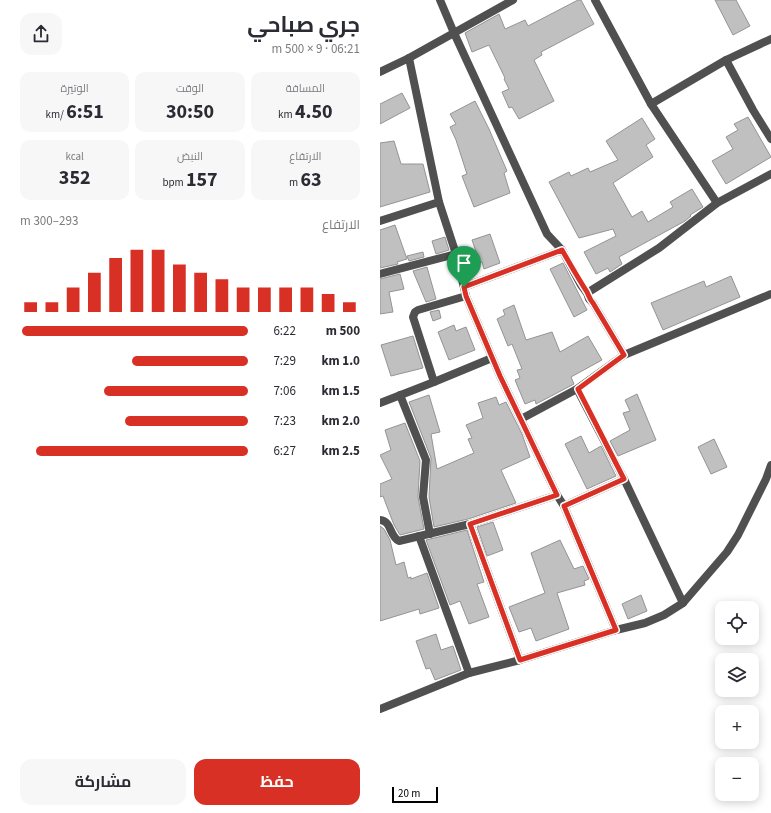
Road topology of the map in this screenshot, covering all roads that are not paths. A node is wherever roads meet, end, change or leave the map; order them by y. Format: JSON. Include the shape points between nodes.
{"nodes":[{"id":1,"x":440,"y":0,"type":"edge"},
{"id":2,"x":513,"y":0,"type":"edge"},
{"id":3,"x":595,"y":0,"type":"edge"},
{"id":4,"x":454,"y":33,"type":"junction"},
{"id":5,"x":771,"y":39,"type":"edge"},
{"id":6,"x":409,"y":58,"type":"junction"},
{"id":7,"x":726,"y":60,"type":"junction"},
{"id":8,"x":380,"y":72,"type":"edge"},
{"id":9,"x":651,"y":104,"type":"junction"},
{"id":10,"x":771,"y":139,"type":"edge"},
{"id":11,"x":770,"y":177,"type":"edge"},
{"id":12,"x":439,"y":202,"type":"junction"},
{"id":13,"x":717,"y":203,"type":"junction"},
{"id":14,"x":380,"y":222,"type":"edge"},
{"id":15,"x":562,"y":250,"type":"junction"},
{"id":16,"x":456,"y":254,"type":"junction"},
{"id":17,"x":380,"y":274,"type":"edge"},
{"id":18,"x":464,"y":287,"type":"junction"},
{"id":19,"x":587,"y":293,"type":"junction"},
{"id":20,"x":771,"y":294,"type":"edge"},
{"id":21,"x":466,"y":296,"type":"junction"},
{"id":22,"x":624,"y":355,"type":"junction"},
{"id":23,"x":492,"y":358,"type":"junction"},
{"id":24,"x":434,"y":382,"type":"junction"},
{"id":25,"x":578,"y":389,"type":"junction"},
{"id":26,"x":400,"y":395,"type":"junction"},
{"id":27,"x":380,"y":403,"type":"edge"},
{"id":28,"x":522,"y":419,"type":"junction"},
{"id":29,"x":771,"y":465,"type":"edge"},
{"id":30,"x":624,"y":479,"type":"junction"},
{"id":31,"x":557,"y":495,"type":"junction"},
{"id":32,"x":564,"y":506,"type":"junction"},
{"id":33,"x":380,"y":520,"type":"edge"},
{"id":34,"x":470,"y":524,"type":"junction"},
{"id":35,"x":430,"y":534,"type":"junction"},
{"id":36,"x":419,"y":536,"type":"junction"},
{"id":37,"x":683,"y":603,"type":"junction"},
{"id":38,"x":616,"y":630,"type":"junction"},
{"id":39,"x":520,"y":660,"type":"junction"},
{"id":40,"x":469,"y":673,"type":"junction"},
{"id":41,"x":380,"y":709,"type":"edge"}],
"edges":[{"from":1,"to":4,"type":"street"},
{"from":2,"to":4,"type":"street"},
{"from":3,"to":9,"type":"street"},
{"from":4,"to":6,"type":"street"},
{"from":4,"to":15,"type":"street","via":[[547,234]]},
{"from":5,"to":7,"type":"street"},
{"from":6,"to":8,"type":"street"},
{"from":6,"to":12,"type":"street"},
{"from":7,"to":9,"type":"street"},
{"from":7,"to":10,"type":"street"},
{"from":9,"to":13,"type":"street"},
{"from":11,"to":13,"type":"street"},
{"from":12,"to":14,"type":"street"},
{"from":12,"to":16,"type":"street"},
{"from":13,"to":19,"type":"street","via":[[659,248]]},
{"from":15,"to":18,"type":"street"},
{"from":15,"to":19,"type":"street"},
{"from":16,"to":17,"type":"street"},
{"from":16,"to":18,"type":"street"},
{"from":18,"to":21,"type":"street"},
{"from":19,"to":22,"type":"street"},
{"from":20,"to":22,"type":"street"},
{"from":21,"to":23,"type":"street"},
{"from":21,"to":24,"type":"street","via":[[414,312],[413,317]]},
{"from":22,"to":25,"type":"street"},
{"from":23,"to":24,"type":"street"},
{"from":23,"to":28,"type":"street"},
{"from":24,"to":26,"type":"street"},
{"from":25,"to":28,"type":"street"},
{"from":25,"to":30,"type":"street"},
{"from":26,"to":27,"type":"street"},
{"from":26,"to":35,"type":"street","via":[[426,460],[423,497]]},
{"from":28,"to":31,"type":"street"},
{"from":29,"to":37,"type":"street","via":[[738,535],[727,552]]},
{"from":30,"to":32,"type":"street"},
{"from":30,"to":37,"type":"street"},
{"from":31,"to":32,"type":"street"},
{"from":31,"to":34,"type":"street"},
{"from":32,"to":38,"type":"street"},
{"from":33,"to":36,"type":"street","via":[[388,524],[392,535],[399,541]]},
{"from":34,"to":35,"type":"street"},
{"from":34,"to":39,"type":"street"},
{"from":35,"to":36,"type":"street"},
{"from":36,"to":40,"type":"street"},
{"from":37,"to":38,"type":"street","via":[[645,623]]},
{"from":38,"to":39,"type":"street"},
{"from":39,"to":40,"type":"street"},
{"from":40,"to":41,"type":"street"}]}
